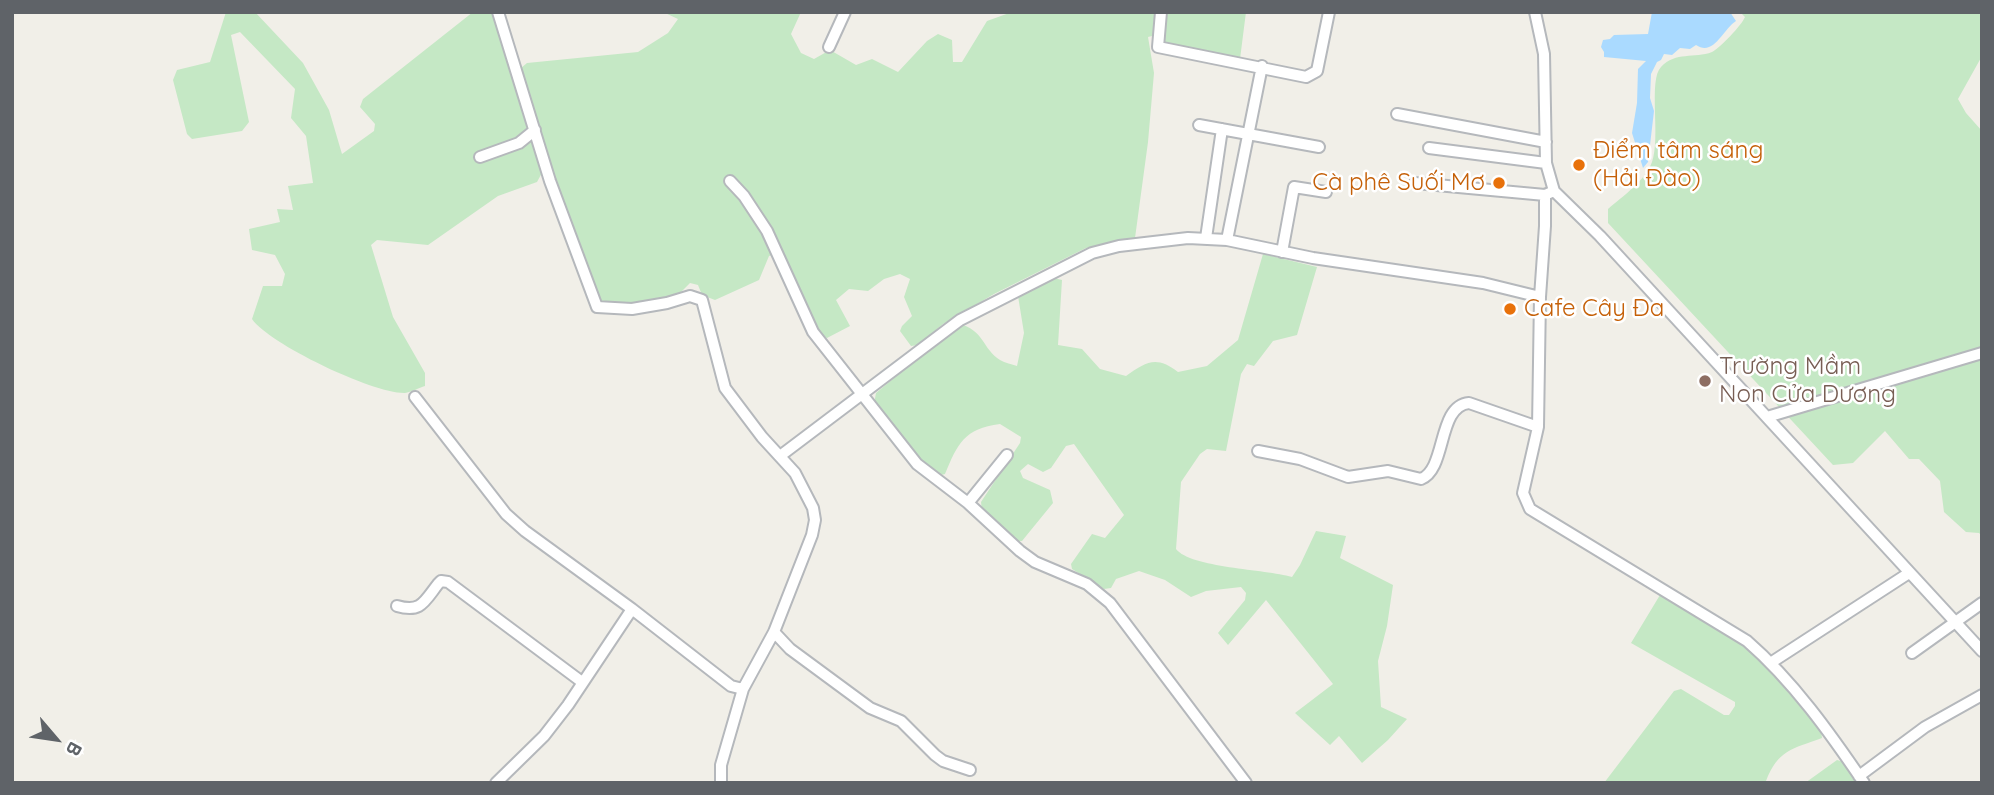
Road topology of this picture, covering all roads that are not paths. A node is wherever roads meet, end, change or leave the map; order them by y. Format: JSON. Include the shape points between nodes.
{"nodes":[{"id":1,"x":498,"y":12,"type":"edge"},
{"id":2,"x":845,"y":12,"type":"edge"},
{"id":3,"x":1161,"y":12,"type":"edge"},
{"id":4,"x":1329,"y":12,"type":"edge"},
{"id":5,"x":1535,"y":12,"type":"edge"},
{"id":6,"x":830,"y":47,"type":"dead end"},
{"id":7,"x":1262,"y":66,"type":"junction"},
{"id":8,"x":1396,"y":114,"type":"dead end"},
{"id":9,"x":1199,"y":125,"type":"dead end"},
{"id":10,"x":1222,"y":129,"type":"junction"},
{"id":11,"x":535,"y":130,"type":"junction"},
{"id":12,"x":1248,"y":134,"type":"junction"},
{"id":13,"x":1546,"y":142,"type":"junction"},
{"id":14,"x":1319,"y":148,"type":"dead end"},
{"id":15,"x":1429,"y":148,"type":"dead end"},
{"id":16,"x":480,"y":157,"type":"dead end"},
{"id":17,"x":1546,"y":163,"type":"junction"},
{"id":18,"x":730,"y":181,"type":"dead end"},
{"id":19,"x":1415,"y":183,"type":"dead end"},
{"id":20,"x":1326,"y":192,"type":"dead end"},
{"id":21,"x":1549,"y":193,"type":"junction"},
{"id":22,"x":1206,"y":238,"type":"junction"},
{"id":23,"x":1227,"y":240,"type":"junction"},
{"id":24,"x":1282,"y":252,"type":"junction"},
{"id":25,"x":1540,"y":297,"type":"junction"},
{"id":26,"x":1982,"y":353,"type":"edge"},
{"id":27,"x":862,"y":395,"type":"junction"},
{"id":28,"x":415,"y":397,"type":"dead end"},
{"id":29,"x":1767,"y":417,"type":"junction"},
{"id":30,"x":1538,"y":427,"type":"junction"},
{"id":31,"x":1258,"y":451,"type":"dead end"},
{"id":32,"x":1007,"y":455,"type":"dead end"},
{"id":33,"x":780,"y":456,"type":"junction"},
{"id":34,"x":968,"y":503,"type":"junction"},
{"id":35,"x":1909,"y":573,"type":"junction"},
{"id":36,"x":1982,"y":603,"type":"edge"},
{"id":37,"x":397,"y":606,"type":"dead end"},
{"id":38,"x":632,"y":609,"type":"junction"},
{"id":39,"x":1955,"y":621,"type":"junction"},
{"id":40,"x":774,"y":632,"type":"junction"},
{"id":41,"x":1982,"y":651,"type":"edge"},
{"id":42,"x":1912,"y":653,"type":"dead end"},
{"id":43,"x":1772,"y":662,"type":"junction"},
{"id":44,"x":582,"y":682,"type":"junction"},
{"id":45,"x":743,"y":689,"type":"junction"},
{"id":46,"x":1982,"y":695,"type":"edge"},
{"id":47,"x":970,"y":770,"type":"dead end"},
{"id":48,"x":1861,"y":780,"type":"edge"},
{"id":49,"x":496,"y":783,"type":"edge"},
{"id":50,"x":722,"y":783,"type":"edge"},
{"id":51,"x":1246,"y":783,"type":"edge"}],
"edges":[{"from":1,"to":11,"type":"street"},
{"from":2,"to":6,"type":"street"},
{"from":3,"to":7,"type":"street","via":[[1158,47]]},
{"from":4,"to":7,"type":"street","via":[[1314,74],[1306,77]]},
{"from":5,"to":13,"type":"street","via":[[1544,54]]},
{"from":7,"to":12,"type":"street"},
{"from":8,"to":13,"type":"street"},
{"from":9,"to":10,"type":"street"},
{"from":10,"to":12,"type":"street"},
{"from":10,"to":22,"type":"street"},
{"from":11,"to":16,"type":"street","via":[[519,144]]},
{"from":11,"to":33,"type":"street","via":[[597,307],[632,309],[698,297],[704,304],[725,388]]},
{"from":12,"to":14,"type":"street"},
{"from":12,"to":23,"type":"street"},
{"from":13,"to":17,"type":"street"},
{"from":15,"to":17,"type":"street"},
{"from":17,"to":21,"type":"street"},
{"from":18,"to":27,"type":"street","via":[[766,231],[813,332]]},
{"from":19,"to":21,"type":"street"},
{"from":20,"to":24,"type":"street","via":[[1294,187]]},
{"from":21,"to":25,"type":"street"},
{"from":21,"to":29,"type":"street","via":[[1601,236]]},
{"from":22,"to":23,"type":"street"},
{"from":22,"to":27,"type":"street","via":[[1156,241],[1092,253],[960,320]]},
{"from":23,"to":24,"type":"street"},
{"from":24,"to":25,"type":"street","via":[[1483,283]]},
{"from":25,"to":30,"type":"street"},
{"from":26,"to":29,"type":"street"},
{"from":27,"to":33,"type":"street"},
{"from":27,"to":34,"type":"street","via":[[917,464]]},
{"from":28,"to":38,"type":"street","via":[[506,514]]},
{"from":29,"to":35,"type":"street"},
{"from":30,"to":31,"type":"street","via":[[1463,404],[1451,416],[1429,474],[1421,480],[1388,471],[1348,477],[1300,459]]},
{"from":30,"to":43,"type":"street","via":[[1523,493],[1530,509],[1739,636]]},
{"from":32,"to":34,"type":"street"},
{"from":33,"to":40,"type":"street","via":[[810,498],[815,520]]},
{"from":34,"to":51,"type":"street","via":[[1035,562],[1087,584],[1110,603]]},
{"from":35,"to":39,"type":"street"},
{"from":35,"to":43,"type":"street"},
{"from":36,"to":39,"type":"street"},
{"from":37,"to":44,"type":"street","via":[[411,610],[421,606],[441,581],[448,582]]},
{"from":38,"to":44,"type":"street"},
{"from":38,"to":45,"type":"street","via":[[731,686]]},
{"from":39,"to":41,"type":"street"},
{"from":39,"to":42,"type":"street"},
{"from":40,"to":45,"type":"street"},
{"from":40,"to":47,"type":"street","via":[[870,708],[901,721],[934,755]]},
{"from":43,"to":48,"type":"street"},
{"from":44,"to":49,"type":"street","via":[[544,736]]},
{"from":45,"to":50,"type":"street","via":[[721,765]]},
{"from":46,"to":48,"type":"street","via":[[1925,727]]}]}
